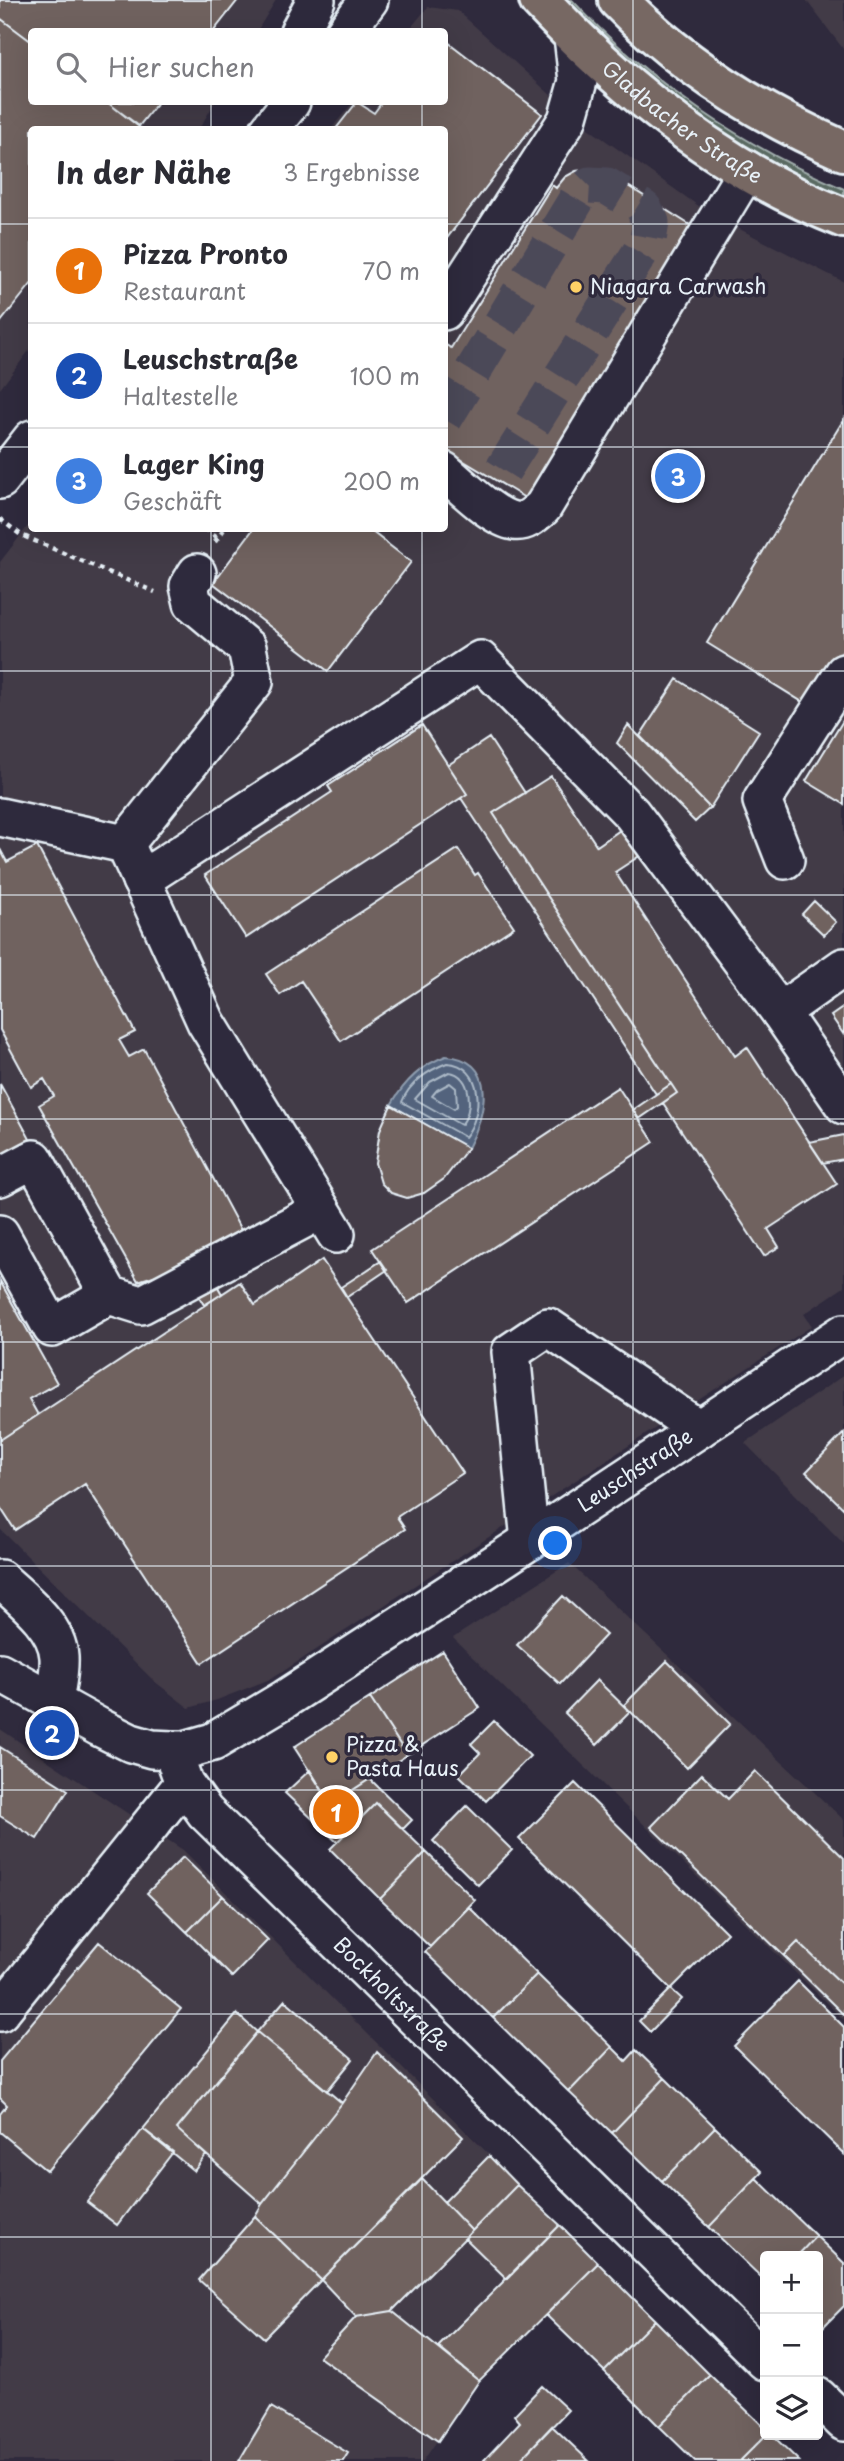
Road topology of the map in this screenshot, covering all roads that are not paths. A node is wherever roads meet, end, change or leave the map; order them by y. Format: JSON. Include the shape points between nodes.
{"nodes":[{"id":1,"x":316,"y":0,"type":"edge"},
{"id":2,"x":369,"y":0,"type":"edge"},
{"id":3,"x":539,"y":0,"type":"edge"},
{"id":4,"x":618,"y":0,"type":"edge"},
{"id":5,"x":301,"y":28,"type":"edge"},
{"id":6,"x":348,"y":28,"type":"edge"},
{"id":7,"x":573,"y":36,"type":"junction"},
{"id":8,"x":270,"y":105,"type":"edge"},
{"id":9,"x":289,"y":105,"type":"edge"},
{"id":10,"x":262,"y":126,"type":"edge"},
{"id":11,"x":272,"y":126,"type":"edge"},
{"id":12,"x":844,"y":151,"type":"edge"},
{"id":13,"x":747,"y":170,"type":"junction"},
{"id":14,"x":844,"y":218,"type":"edge"},
{"id":15,"x":448,"y":305,"type":"edge"},
{"id":16,"x":448,"y":473,"type":"edge"},
{"id":17,"x":195,"y":588,"type":"road end"},
{"id":18,"x":844,"y":673,"type":"edge"},
{"id":19,"x":0,"y":817,"type":"edge"},
{"id":20,"x":125,"y":844,"type":"junction"},
{"id":21,"x":785,"y":860,"type":"dead end"},
{"id":22,"x":141,"y":880,"type":"junction"},
{"id":23,"x":844,"y":967,"type":"edge"},
{"id":24,"x":780,"y":1012,"type":"junction"},
{"id":25,"x":844,"y":1105,"type":"edge"},
{"id":26,"x":0,"y":1177,"type":"edge"},
{"id":27,"x":0,"y":1234,"type":"edge"},
{"id":28,"x":109,"y":1295,"type":"junction"},
{"id":29,"x":844,"y":1333,"type":"edge"},
{"id":30,"x":699,"y":1429,"type":"junction"},
{"id":31,"x":530,"y":1541,"type":"junction"},
{"id":32,"x":0,"y":1579,"type":"edge"},
{"id":33,"x":0,"y":1672,"type":"edge"},
{"id":34,"x":54,"y":1702,"type":"junction"},
{"id":35,"x":178,"y":1767,"type":"junction"},
{"id":36,"x":0,"y":2012,"type":"edge"},
{"id":37,"x":760,"y":2356,"type":"edge"},
{"id":38,"x":823,"y":2402,"type":"edge"},
{"id":39,"x":844,"y":2423,"type":"edge"}],
"edges":[{"from":1,"to":5,"type":"street"},
{"from":2,"to":6,"type":"street"},
{"from":3,"to":7,"type":"main road","name":"Gladbacher Straße"},
{"from":4,"to":12,"type":"main road","via":[[707,75],[795,130]]},
{"from":7,"to":13,"type":"main road","name":"Gladbacher Straße","via":[[683,130]]},
{"from":7,"to":15,"type":"street","via":[[578,81],[567,120]]},
{"from":8,"to":10,"type":"street"},
{"from":9,"to":11,"type":"street"},
{"from":13,"to":14,"type":"main road","name":"Gladbacher Straße"},
{"from":13,"to":16,"type":"street","via":[[543,507],[530,518],[515,522],[497,498]]},
{"from":17,"to":20,"type":"street","via":[[247,648],[254,682]]},
{"from":18,"to":21,"type":"street","via":[[762,801]]},
{"from":19,"to":20,"type":"street"},
{"from":20,"to":22,"type":"street"},
{"from":22,"to":24,"type":"street","via":[[480,660],[632,814]]},
{"from":22,"to":28,"type":"street","via":[[206,1022],[328,1222],[141,1305]]},
{"from":23,"to":24,"type":"street"},
{"from":24,"to":25,"type":"street"},
{"from":26,"to":28,"type":"street","via":[[34,1159]]},
{"from":27,"to":28,"type":"street","via":[[52,1328]]},
{"from":29,"to":30,"type":"street","name":"Leuschstraße"},
{"from":30,"to":31,"type":"street","name":"Leuschstraße"},
{"from":30,"to":31,"type":"street","via":[[548,1327],[511,1352]]},
{"from":31,"to":35,"type":"street","name":"Leuschstraße","via":[[229,1734],[198,1747]]},
{"from":32,"to":34,"type":"street","via":[[46,1625],[57,1644]]},
{"from":33,"to":34,"type":"street"},
{"from":34,"to":35,"type":"street","via":[[152,1749]]},
{"from":35,"to":36,"type":"street"},
{"from":35,"to":37,"type":"street","name":"Bockholtstraße","via":[[205,1812]]},
{"from":38,"to":39,"type":"street"}]}
